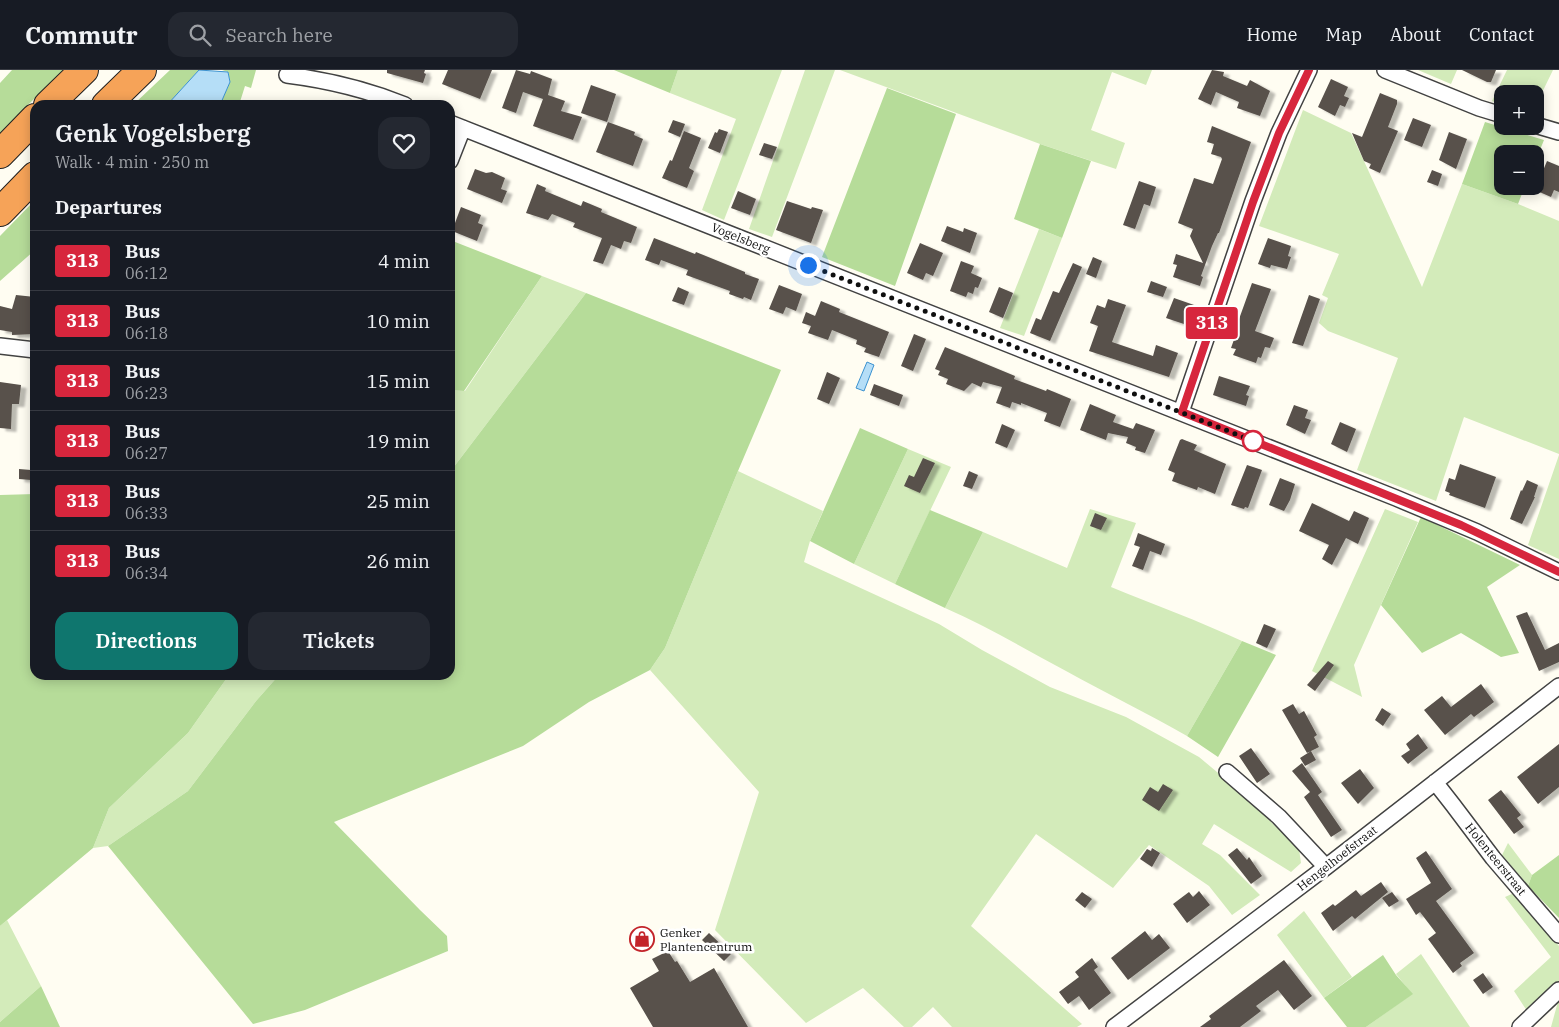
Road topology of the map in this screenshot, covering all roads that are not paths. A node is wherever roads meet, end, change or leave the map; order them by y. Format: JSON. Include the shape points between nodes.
{"nodes":[{"id":1,"x":84,"y":70,"type":"edge"},
{"id":2,"x":142,"y":70,"type":"edge"},
{"id":3,"x":1310,"y":70,"type":"edge"},
{"id":4,"x":1385,"y":70,"type":"edge"},
{"id":5,"x":287,"y":75,"type":"dead end"},
{"id":6,"x":53,"y":100,"type":"edge"},
{"id":7,"x":111,"y":100,"type":"edge"},
{"id":8,"x":388,"y":100,"type":"edge"},
{"id":9,"x":1494,"y":113,"type":"edge"},
{"id":10,"x":30,"y":123,"type":"edge"},
{"id":11,"x":457,"y":126,"type":"edge"},
{"id":12,"x":1544,"y":128,"type":"edge"},
{"id":13,"x":1559,"y":132,"type":"edge"},
{"id":14,"x":0,"y":154,"type":"edge"},
{"id":15,"x":30,"y":181,"type":"edge"},
{"id":16,"x":0,"y":212,"type":"edge"},
{"id":17,"x":0,"y":346,"type":"edge"},
{"id":18,"x":30,"y":349,"type":"edge"},
{"id":19,"x":1182,"y":412,"type":"junction"},
{"id":20,"x":1559,"y":572,"type":"edge"},
{"id":21,"x":1559,"y":686,"type":"edge"},
{"id":22,"x":1227,"y":772,"type":"dead end"},
{"id":23,"x":1435,"y":782,"type":"junction"},
{"id":24,"x":1326,"y":867,"type":"junction"},
{"id":25,"x":1559,"y":935,"type":"edge"},
{"id":26,"x":1559,"y":990,"type":"edge"},
{"id":27,"x":1114,"y":1027,"type":"edge"},
{"id":28,"x":1520,"y":1027,"type":"edge"}],
"edges":[{"from":1,"to":6,"type":"highway"},
{"from":2,"to":7,"type":"highway"},
{"from":3,"to":19,"type":"street","via":[[1279,133],[1253,202]]},
{"from":4,"to":9,"type":"street"},
{"from":5,"to":8,"type":"street","via":[[314,79]]},
{"from":10,"to":14,"type":"highway"},
{"from":11,"to":19,"type":"street","name":"Vogelsberg"},
{"from":12,"to":13,"type":"street"},
{"from":15,"to":16,"type":"highway"},
{"from":17,"to":18,"type":"street"},
{"from":19,"to":20,"type":"street","name":"Vogelsberg","via":[[1468,528]]},
{"from":21,"to":23,"type":"street","name":"Hengelhoefstraat"},
{"from":22,"to":24,"type":"street","via":[[1279,817]]},
{"from":23,"to":24,"type":"street","name":"Hengelhoefstraat"},
{"from":23,"to":25,"type":"street","name":"Holenteerstraat","via":[[1493,858]]},
{"from":24,"to":27,"type":"street","name":"Hengelhoefstraat"},
{"from":26,"to":28,"type":"street"}]}
